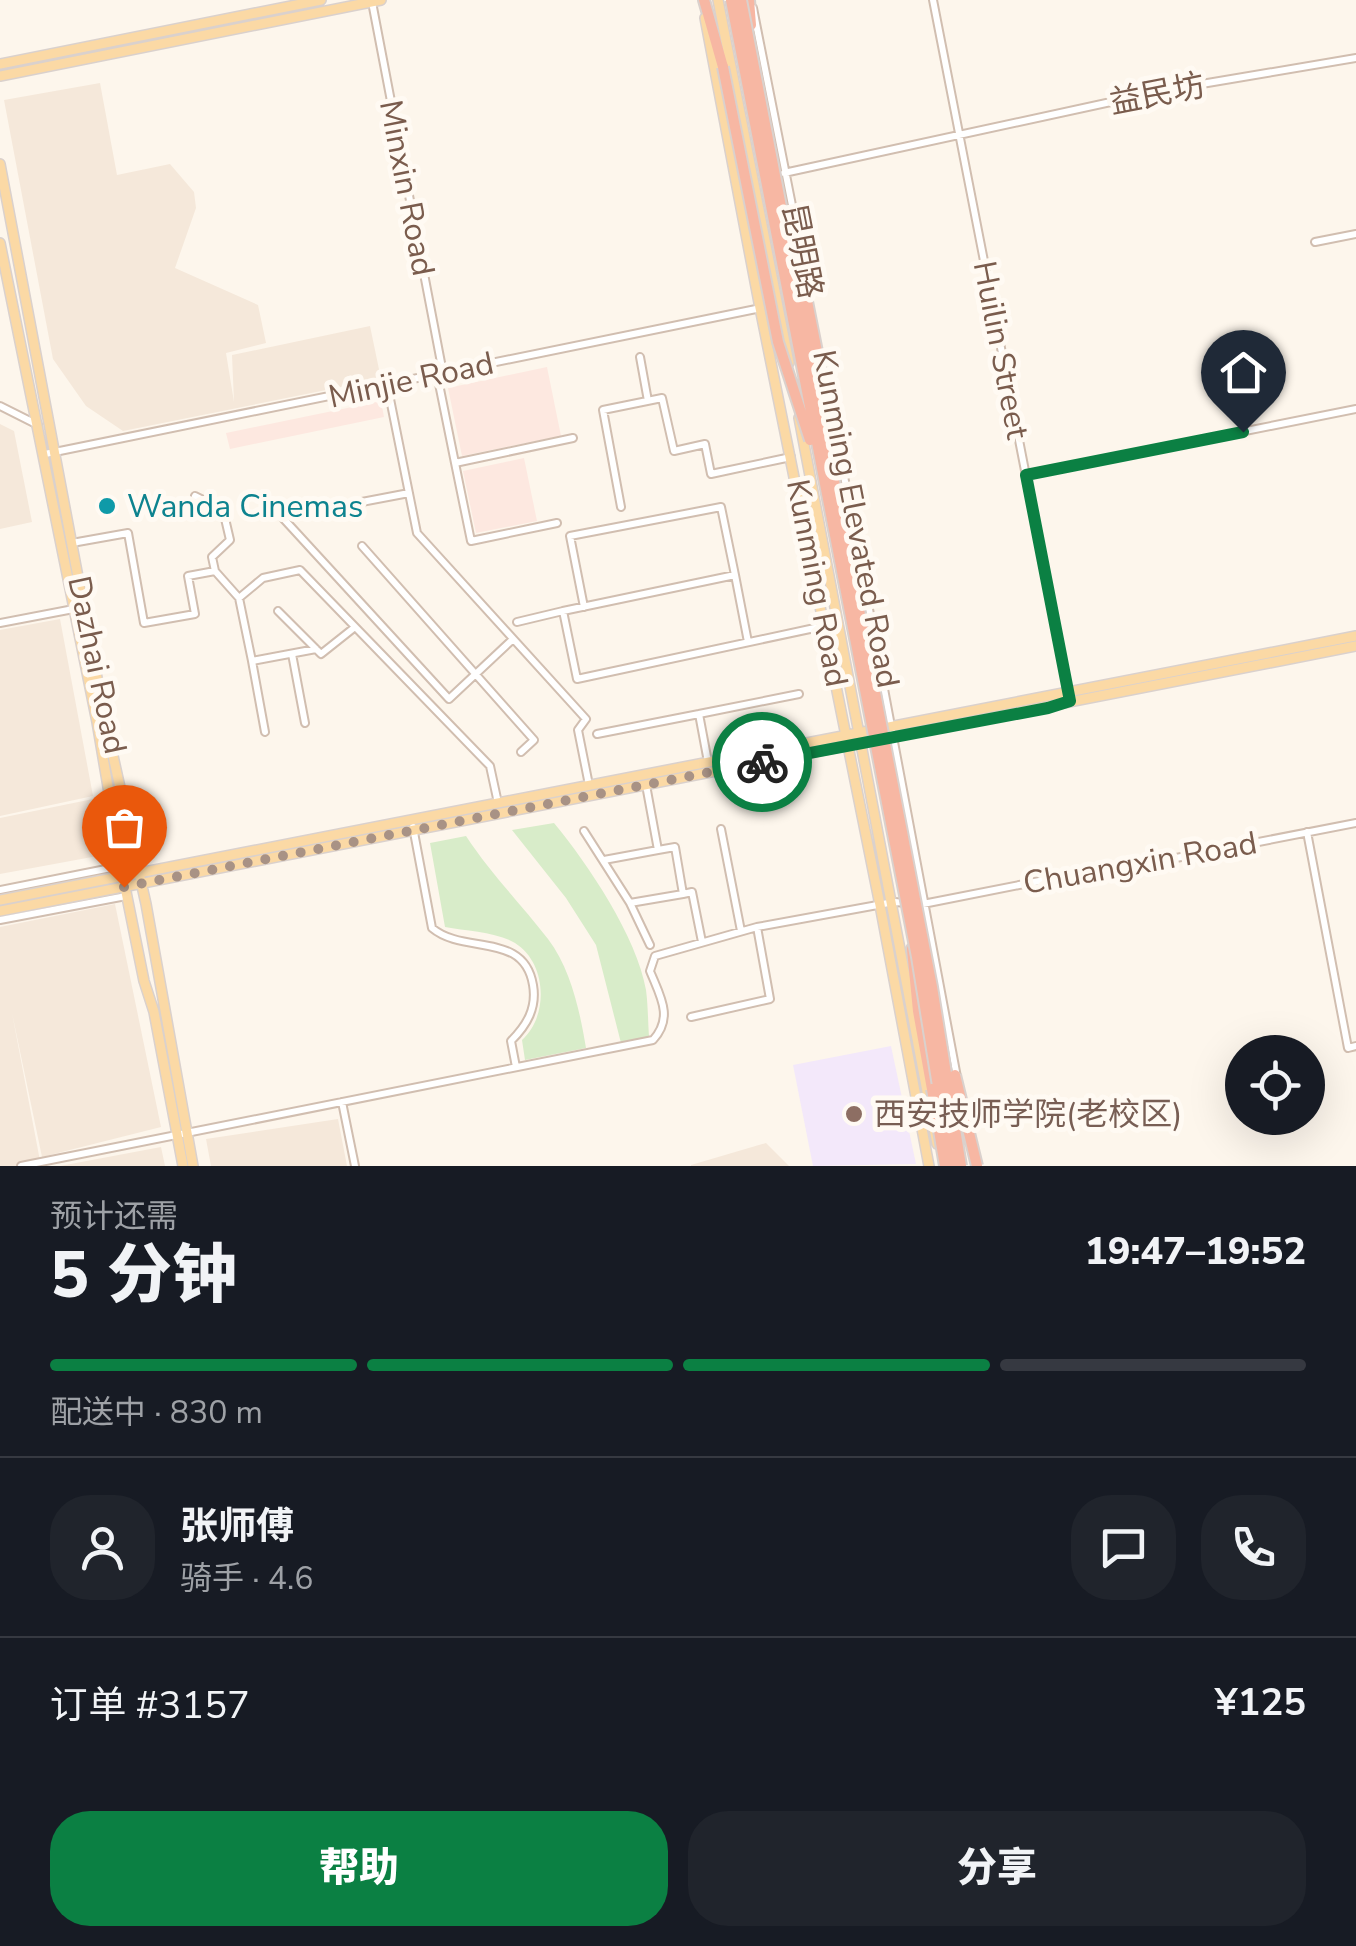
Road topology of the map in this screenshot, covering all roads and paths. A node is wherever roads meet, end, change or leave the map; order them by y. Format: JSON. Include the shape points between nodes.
{"nodes":[{"id":1,"x":320,"y":0,"type":"edge"},
{"id":2,"x":703,"y":0,"type":"edge"},
{"id":3,"x":718,"y":0,"type":"edge"},
{"id":4,"x":731,"y":0,"type":"edge"},
{"id":5,"x":747,"y":0,"type":"edge"},
{"id":6,"x":934,"y":0,"type":"edge"},
{"id":7,"x":376,"y":1,"type":"edge"},
{"id":8,"x":1356,"y":58,"type":"edge"},
{"id":9,"x":0,"y":64,"type":"edge"},
{"id":10,"x":0,"y":76,"type":"edge"},
{"id":11,"x":960,"y":136,"type":"junction"},
{"id":12,"x":0,"y":164,"type":"edge"},
{"id":13,"x":787,"y":173,"type":"junction"},
{"id":14,"x":753,"y":180,"type":"junction"},
{"id":15,"x":1356,"y":234,"type":"edge"},
{"id":16,"x":1316,"y":242,"type":"dead end"},
{"id":17,"x":0,"y":243,"type":"edge"},
{"id":18,"x":777,"y":304,"type":"junction"},
{"id":19,"x":760,"y":308,"type":"junction"},
{"id":20,"x":640,"y":356,"type":"dead end"},
{"id":21,"x":440,"y":374,"type":"junction"},
{"id":22,"x":387,"y":384,"type":"junction"},
{"id":23,"x":648,"y":401,"type":"junction"},
{"id":24,"x":0,"y":406,"type":"edge"},
{"id":25,"x":1356,"y":410,"type":"edge"},
{"id":26,"x":40,"y":425,"type":"junction"},
{"id":27,"x":572,"y":438,"type":"dead end"},
{"id":28,"x":827,"y":442,"type":"junction"},
{"id":29,"x":50,"y":453,"type":"junction"},
{"id":30,"x":792,"y":457,"type":"junction"},
{"id":31,"x":455,"y":463,"type":"junction"},
{"id":32,"x":821,"y":470,"type":"junction"},
{"id":33,"x":1026,"y":475,"type":"junction"},
{"id":34,"x":409,"y":493,"type":"junction"},
{"id":35,"x":195,"y":496,"type":"dead end"},
{"id":36,"x":621,"y":507,"type":"dead end"},
{"id":37,"x":557,"y":523,"type":"dead end"},
{"id":38,"x":72,"y":543,"type":"junction"},
{"id":39,"x":362,"y":546,"type":"dead end"},
{"id":40,"x":215,"y":571,"type":"junction"},
{"id":41,"x":735,"y":576,"type":"junction"},
{"id":42,"x":239,"y":598,"type":"junction"},
{"id":43,"x":584,"y":607,"type":"junction"},
{"id":44,"x":79,"y":608,"type":"junction"},
{"id":45,"x":278,"y":611,"type":"dead end"},
{"id":46,"x":563,"y":612,"type":"junction"},
{"id":47,"x":517,"y":622,"type":"dead end"},
{"id":48,"x":0,"y":623,"type":"edge"},
{"id":49,"x":826,"y":626,"type":"junction"},
{"id":50,"x":355,"y":627,"type":"junction"},
{"id":51,"x":1356,"y":636,"type":"edge"},
{"id":52,"x":513,"y":639,"type":"junction"},
{"id":53,"x":748,"y":642,"type":"junction"},
{"id":54,"x":1356,"y":646,"type":"edge"},
{"id":55,"x":316,"y":649,"type":"junction"},
{"id":56,"x":292,"y":654,"type":"junction"},
{"id":57,"x":252,"y":661,"type":"junction"},
{"id":58,"x":475,"y":675,"type":"junction"},
{"id":59,"x":799,"y":694,"type":"dead end"},
{"id":60,"x":1070,"y":696,"type":"junction"},
{"id":61,"x":699,"y":714,"type":"junction"},
{"id":62,"x":305,"y":723,"type":"dead end"},
{"id":63,"x":890,"y":724,"type":"junction"},
{"id":64,"x":859,"y":731,"type":"junction"},
{"id":65,"x":265,"y":732,"type":"dead end"},
{"id":66,"x":597,"y":734,"type":"dead end"},
{"id":67,"x":846,"y":734,"type":"junction"},
{"id":68,"x":893,"y":738,"type":"junction"},
{"id":69,"x":862,"y":744,"type":"junction"},
{"id":70,"x":849,"y":746,"type":"junction"},
{"id":71,"x":521,"y":752,"type":"dead end"},
{"id":72,"x":708,"y":762,"type":"junction"},
{"id":73,"x":646,"y":784,"type":"junction"},
{"id":74,"x":589,"y":785,"type":"junction"},
{"id":75,"x":498,"y":802,"type":"junction"},
{"id":76,"x":1356,"y":823,"type":"edge"},
{"id":77,"x":412,"y":825,"type":"junction"},
{"id":78,"x":721,"y":829,"type":"dead end"},
{"id":79,"x":584,"y":831,"type":"dead end"},
{"id":80,"x":1307,"y":832,"type":"junction"},
{"id":81,"x":658,"y":850,"type":"junction"},
{"id":82,"x":604,"y":860,"type":"junction"},
{"id":83,"x":122,"y":871,"type":"junction"},
{"id":84,"x":140,"y":872,"type":"junction"},
{"id":85,"x":142,"y":884,"type":"junction"},
{"id":86,"x":0,"y":890,"type":"edge"},
{"id":87,"x":126,"y":892,"type":"junction"},
{"id":88,"x":683,"y":894,"type":"junction"},
{"id":89,"x":0,"y":900,"type":"edge"},
{"id":90,"x":894,"y":902,"type":"junction"},
{"id":91,"x":630,"y":904,"type":"junction"},
{"id":92,"x":880,"y":904,"type":"junction"},
{"id":93,"x":924,"y":904,"type":"junction"},
{"id":94,"x":0,"y":911,"type":"edge"},
{"id":95,"x":0,"y":920,"type":"edge"},
{"id":96,"x":756,"y":927,"type":"junction"},
{"id":97,"x":741,"y":932,"type":"junction"},
{"id":98,"x":702,"y":942,"type":"junction"},
{"id":99,"x":650,"y":945,"type":"dead end"},
{"id":100,"x":932,"y":986,"type":"junction"},
{"id":101,"x":691,"y":1016,"type":"dead end"},
{"id":102,"x":1356,"y":1046,"type":"edge"},
{"id":103,"x":516,"y":1067,"type":"junction"},
{"id":104,"x":342,"y":1102,"type":"junction"},
{"id":105,"x":966,"y":1124,"type":"junction"},
{"id":106,"x":934,"y":1132,"type":"junction"},
{"id":107,"x":182,"y":1134,"type":"junction"},
{"id":108,"x":21,"y":1166,"type":"edge"},
{"id":109,"x":184,"y":1166,"type":"edge"},
{"id":110,"x":192,"y":1166,"type":"edge"},
{"id":111,"x":355,"y":1166,"type":"edge"},
{"id":112,"x":928,"y":1166,"type":"edge"},
{"id":113,"x":946,"y":1166,"type":"edge"},
{"id":114,"x":961,"y":1166,"type":"edge"},
{"id":115,"x":976,"y":1166,"type":"edge"}],
"edges":[{"from":1,"to":9,"type":"main road"},
{"from":2,"to":19,"type":"main road","name":"Kunming Road"},
{"from":2,"to":32,"type":"highway","bridge":true,"via":[[723,67],[782,358]]},
{"from":3,"to":14,"type":"main road","name":"Kunming Road"},
{"from":4,"to":32,"type":"highway","name":"Kunming Elevated Road","bridge":true},
{"from":5,"to":13,"type":"street","name":"昆明路"},
{"from":5,"to":28,"type":"highway","name":"Kunming Elevated Road","bridge":true},
{"from":5,"to":28,"type":"highway","bridge":true,"via":[[824,386]]},
{"from":6,"to":11,"type":"street","name":"Huilin Street"},
{"from":7,"to":10,"type":"main road"},
{"from":7,"to":21,"type":"street","name":"Minxin Road"},
{"from":8,"to":11,"type":"street","name":"益民坊","via":[[1166,90]]},
{"from":11,"to":13,"type":"street","name":"益民坊"},
{"from":11,"to":33,"type":"street","name":"Huilin Street"},
{"from":12,"to":29,"type":"main road","name":"Dazhai Road"},
{"from":13,"to":14,"type":"street","name":"益民坊"},
{"from":13,"to":63,"type":"street","name":"昆明路"},
{"from":14,"to":18,"type":"main road","name":"Kunming Road"},
{"from":15,"to":16,"type":"street"},
{"from":17,"to":26,"type":"main road","name":"Dazhai Road"},
{"from":18,"to":19,"type":"street","name":"Minjie Road"},
{"from":18,"to":64,"type":"main road","name":"Kunming Road"},
{"from":19,"to":21,"type":"street","name":"Minjie Road"},
{"from":19,"to":30,"type":"main road","name":"Kunming Road"},
{"from":20,"to":23,"type":"street"},
{"from":21,"to":22,"type":"street","name":"Minjie Road"},
{"from":21,"to":31,"type":"street","name":"Minxin Road"},
{"from":22,"to":29,"type":"street","name":"Minjie Road"},
{"from":22,"to":34,"type":"street"},
{"from":23,"to":30,"type":"street","via":[[662,398],[674,451],[705,444],[711,474]]},
{"from":23,"to":36,"type":"street","via":[[603,410]]},
{"from":24,"to":26,"type":"street"},
{"from":25,"to":33,"type":"street"},
{"from":26,"to":29,"type":"main road","name":"Dazhai Road"},
{"from":27,"to":31,"type":"street"},
{"from":28,"to":100,"type":"highway","name":"Kunming Elevated Road","bridge":true},
{"from":29,"to":38,"type":"main road","name":"Dazhai Road"},
{"from":29,"to":44,"type":"main road","name":"Dazhai Road"},
{"from":30,"to":49,"type":"main road","name":"Kunming Road"},
{"from":31,"to":37,"type":"street","name":"Minxin Road","via":[[471,540]]},
{"from":32,"to":113,"type":"highway","name":"Kunming Elevated Road","bridge":true,"via":[[909,918]]},
{"from":33,"to":60,"type":"street","name":"Huilin Street"},
{"from":34,"to":52,"type":"street","via":[[417,533]]},
{"from":34,"to":58,"type":"street","via":[[282,517],[450,699]]},
{"from":35,"to":40,"type":"street","via":[[223,510],[230,540],[212,557]]},
{"from":38,"to":40,"type":"street","via":[[128,533],[144,623],[194,614],[188,576]]},
{"from":38,"to":44,"type":"main road","name":"Dazhai Road"},
{"from":39,"to":58,"type":"street"},
{"from":40,"to":42,"type":"street"},
{"from":41,"to":43,"type":"street"},
{"from":41,"to":43,"type":"street","via":[[721,507],[570,536]]},
{"from":41,"to":53,"type":"street"},
{"from":42,"to":50,"type":"street","via":[[262,578],[300,570]]},
{"from":42,"to":57,"type":"street"},
{"from":43,"to":46,"type":"street"},
{"from":44,"to":48,"type":"street"},
{"from":44,"to":83,"type":"main road","name":"Dazhai Road"},
{"from":44,"to":84,"type":"main road","name":"Dazhai Road"},
{"from":45,"to":55,"type":"street"},
{"from":46,"to":47,"type":"street"},
{"from":46,"to":53,"type":"street","via":[[578,678]]},
{"from":49,"to":53,"type":"street"},
{"from":49,"to":67,"type":"main road","name":"Kunming Road"},
{"from":50,"to":55,"type":"street","via":[[321,654]]},
{"from":50,"to":75,"type":"street","via":[[490,766]]},
{"from":51,"to":60,"type":"main road"},
{"from":52,"to":58,"type":"street"},
{"from":52,"to":74,"type":"street","via":[[586,719],[578,730]]},
{"from":54,"to":60,"type":"main road"},
{"from":55,"to":56,"type":"street"},
{"from":56,"to":57,"type":"street"},
{"from":56,"to":62,"type":"street"},
{"from":57,"to":65,"type":"street"},
{"from":58,"to":71,"type":"street","via":[[534,740]]},
{"from":59,"to":61,"type":"street"},
{"from":60,"to":63,"type":"main road"},
{"from":60,"to":68,"type":"main road","via":[[1048,708]]},
{"from":61,"to":66,"type":"street"},
{"from":61,"to":72,"type":"street"},
{"from":63,"to":64,"type":"main road"},
{"from":63,"to":68,"type":"street","name":"昆明路"},
{"from":64,"to":67,"type":"main road"},
{"from":64,"to":69,"type":"main road","name":"Kunming Road"},
{"from":67,"to":70,"type":"main road","name":"Kunming Road"},
{"from":67,"to":72,"type":"main road"},
{"from":68,"to":69,"type":"main road"},
{"from":68,"to":93,"type":"street","name":"昆明路"},
{"from":69,"to":70,"type":"main road"},
{"from":69,"to":90,"type":"main road","name":"Kunming Road"},
{"from":70,"to":73,"type":"main road"},
{"from":70,"to":92,"type":"main road","name":"Kunming Road"},
{"from":72,"to":74,"type":"main road"},
{"from":73,"to":77,"type":"main road"},
{"from":73,"to":81,"type":"street"},
{"from":74,"to":75,"type":"main road"},
{"from":75,"to":77,"type":"main road"},
{"from":76,"to":80,"type":"street","name":"Chuangxin Road"},
{"from":77,"to":84,"type":"main road"},
{"from":77,"to":85,"type":"main road"},
{"from":77,"to":103,"type":"street","via":[[432,928],[444,938],[503,946],[522,958],[532,978],[531,1014],[511,1040]]},
{"from":78,"to":97,"type":"street"},
{"from":79,"to":82,"type":"street"},
{"from":80,"to":93,"type":"street","name":"Chuangxin Road"},
{"from":80,"to":102,"type":"street","via":[[1348,1048]]},
{"from":81,"to":82,"type":"street"},
{"from":81,"to":88,"type":"street","via":[[675,847]]},
{"from":82,"to":91,"type":"street"},
{"from":83,"to":84,"type":"main road"},
{"from":83,"to":86,"type":"street"},
{"from":83,"to":87,"type":"main road","name":"Dazhai Road"},
{"from":83,"to":89,"type":"main road"},
{"from":84,"to":85,"type":"main road","name":"Dazhai Road"},
{"from":85,"to":87,"type":"main road"},
{"from":85,"to":107,"type":"main road","name":"Dazhai Road"},
{"from":87,"to":94,"type":"main road"},
{"from":87,"to":95,"type":"street"},
{"from":87,"to":107,"type":"main road","name":"Dazhai Road"},
{"from":88,"to":91,"type":"street"},
{"from":88,"to":98,"type":"street","via":[[692,892]]},
{"from":90,"to":92,"type":"street","name":"Chuangxin Road"},
{"from":90,"to":93,"type":"street","name":"Chuangxin Road"},
{"from":90,"to":106,"type":"main road","name":"Kunming Road"},
{"from":91,"to":99,"type":"street"},
{"from":92,"to":96,"type":"street","name":"Chuangxin Road"},
{"from":92,"to":112,"type":"main road","name":"Kunming Road"},
{"from":93,"to":105,"type":"street","name":"昆明路"},
{"from":96,"to":97,"type":"street","name":"Chuangxin Road"},
{"from":96,"to":101,"type":"street","via":[[770,998]]},
{"from":97,"to":98,"type":"street","name":"Chuangxin Road"},
{"from":98,"to":103,"type":"street","name":"Chuangxin Road","via":[[663,951],[651,962],[666,1022],[653,1040]]},
{"from":100,"to":114,"type":"highway","name":"Kunming Elevated Road","bridge":true},
{"from":100,"to":115,"type":"highway","bridge":true},
{"from":103,"to":104,"type":"street"},
{"from":104,"to":107,"type":"street"},
{"from":104,"to":111,"type":"street"},
{"from":105,"to":106,"type":"street"},
{"from":105,"to":115,"type":"street","name":"昆明路"},
{"from":106,"to":113,"type":"main road","name":"Kunming Road"},
{"from":107,"to":108,"type":"street"},
{"from":107,"to":109,"type":"main road","name":"Dazhai Road"},
{"from":107,"to":110,"type":"main road","name":"Dazhai Road"}]}
